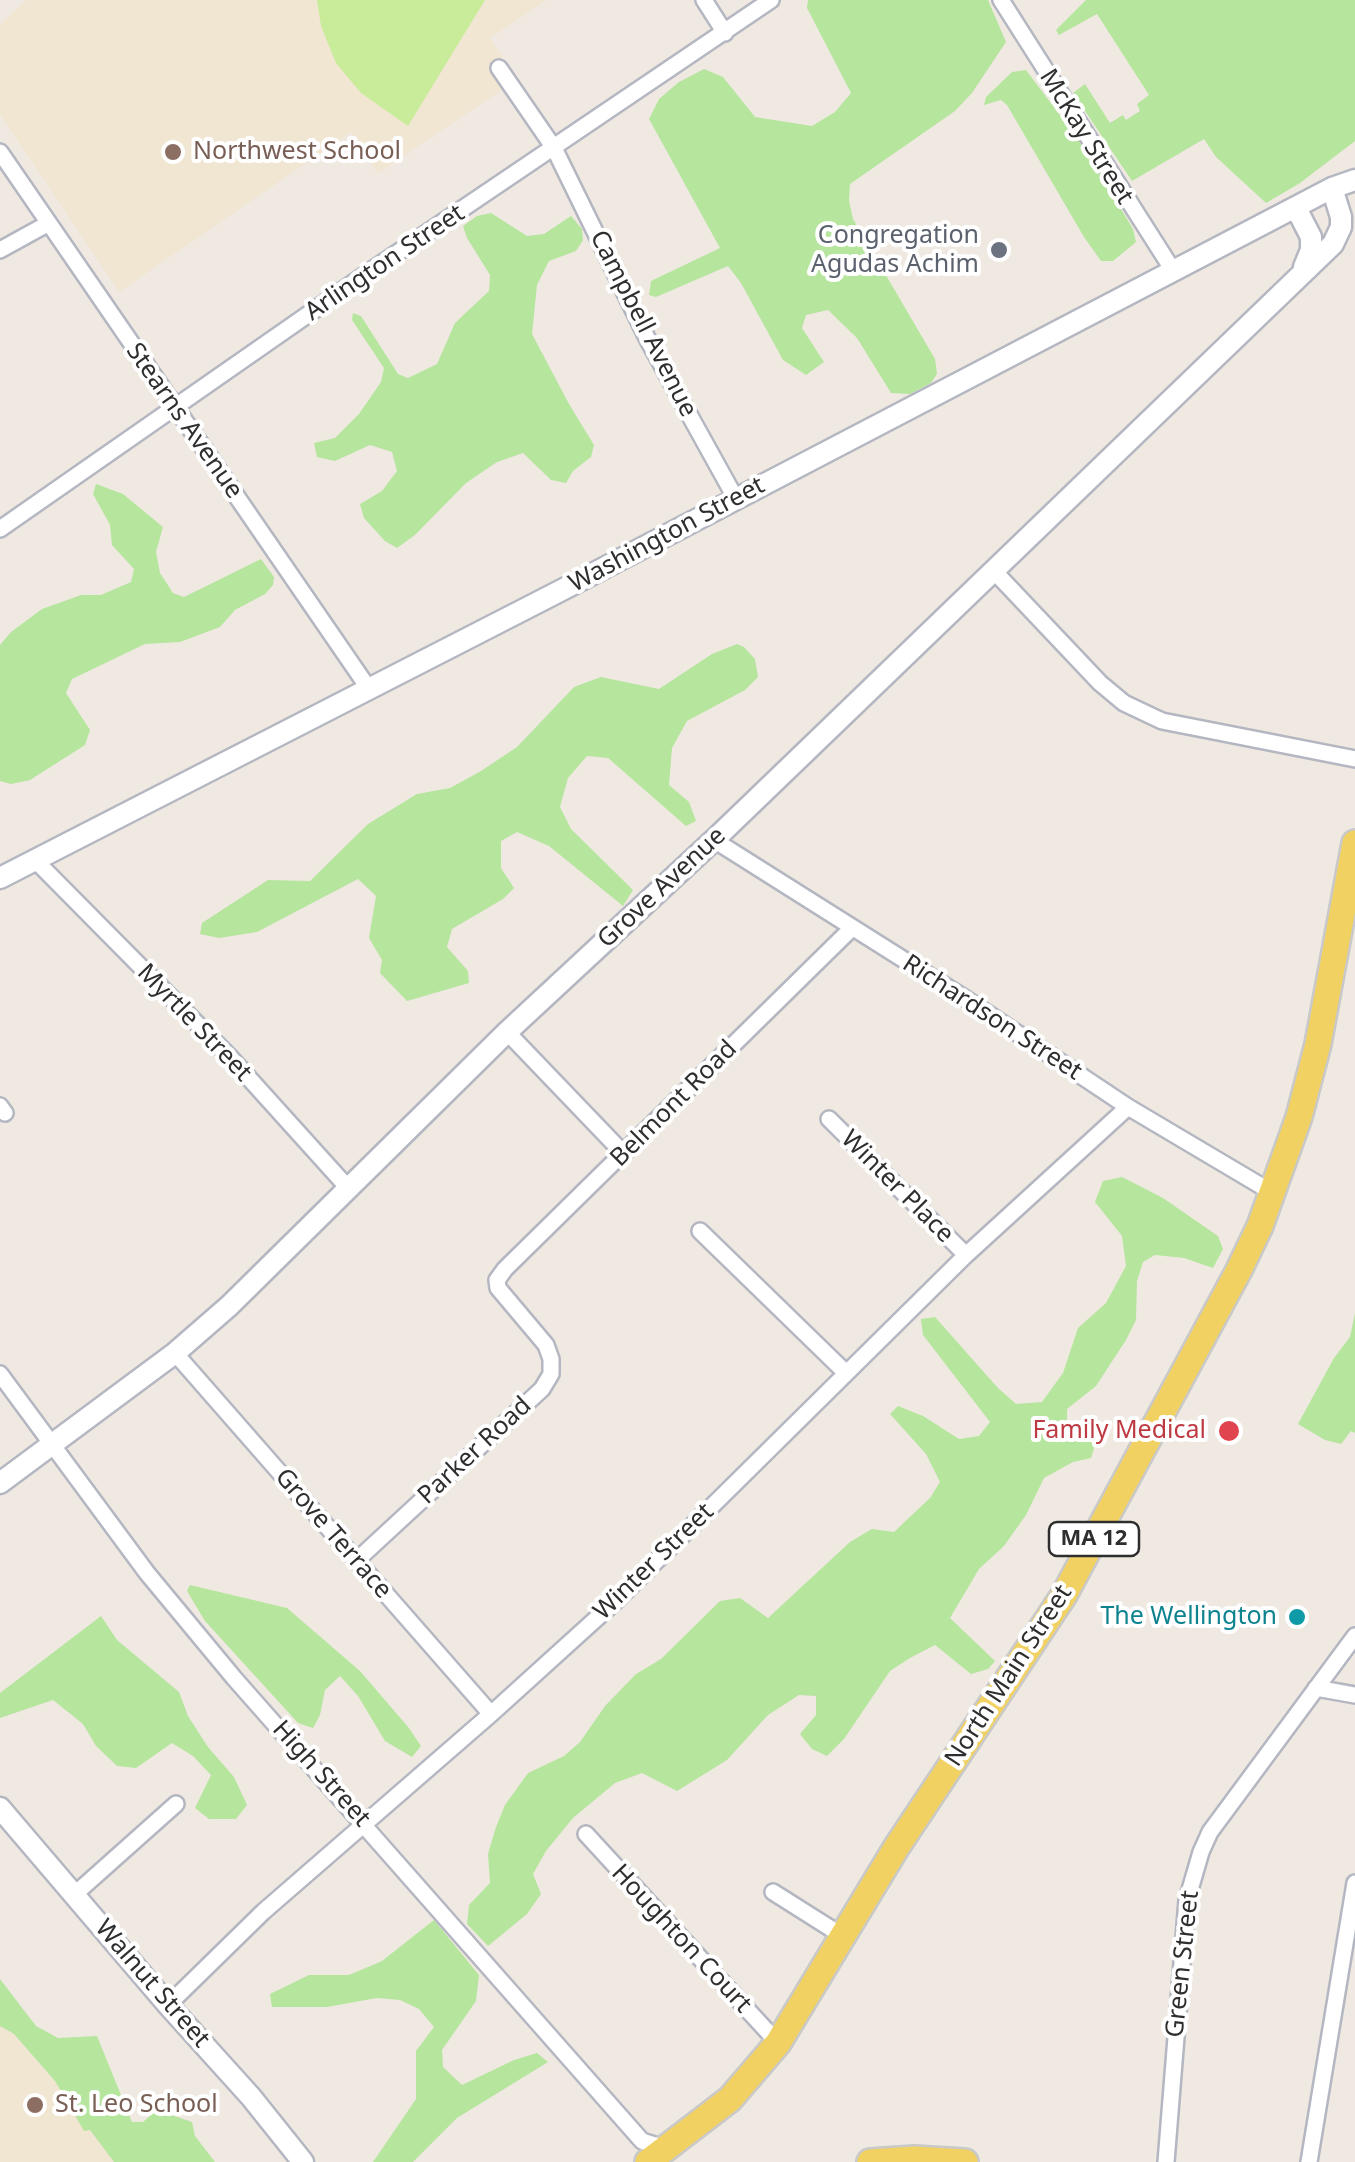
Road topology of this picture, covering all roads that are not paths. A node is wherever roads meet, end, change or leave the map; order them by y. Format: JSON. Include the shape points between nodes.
{"nodes":[{"id":1,"x":704,"y":0,"type":"edge"},
{"id":2,"x":772,"y":0,"type":"edge"},
{"id":3,"x":1001,"y":0,"type":"edge"},
{"id":4,"x":725,"y":32,"type":"junction"},
{"id":5,"x":499,"y":68,"type":"dead end"},
{"id":6,"x":554,"y":148,"type":"junction"},
{"id":7,"x":0,"y":152,"type":"edge"},
{"id":8,"x":1355,"y":167,"type":"edge"},
{"id":9,"x":1355,"y":180,"type":"edge"},
{"id":10,"x":1332,"y":188,"type":"junction"},
{"id":11,"x":1296,"y":208,"type":"junction"},
{"id":12,"x":49,"y":223,"type":"junction"},
{"id":13,"x":0,"y":250,"type":"edge"},
{"id":14,"x":1303,"y":269,"type":"junction"},
{"id":15,"x":1174,"y":272,"type":"junction"},
{"id":16,"x":175,"y":409,"type":"junction"},
{"id":17,"x":736,"y":499,"type":"junction"},
{"id":18,"x":0,"y":529,"type":"edge"},
{"id":19,"x":992,"y":570,"type":"junction"},
{"id":20,"x":369,"y":689,"type":"junction"},
{"id":21,"x":1355,"y":759,"type":"edge"},
{"id":22,"x":714,"y":840,"type":"junction"},
{"id":23,"x":1355,"y":844,"type":"edge"},
{"id":24,"x":35,"y":860,"type":"junction"},
{"id":25,"x":0,"y":878,"type":"edge"},
{"id":26,"x":852,"y":928,"type":"junction"},
{"id":27,"x":508,"y":1032,"type":"junction"},
{"id":28,"x":1128,"y":1107,"type":"junction"},
{"id":29,"x":828,"y":1118,"type":"dead end"},
{"id":30,"x":624,"y":1154,"type":"junction"},
{"id":31,"x":350,"y":1190,"type":"junction"},
{"id":32,"x":1273,"y":1193,"type":"junction"},
{"id":33,"x":700,"y":1231,"type":"dead end"},
{"id":34,"x":966,"y":1255,"type":"junction"},
{"id":35,"x":497,"y":1280,"type":"joint"},
{"id":36,"x":175,"y":1352,"type":"junction"},
{"id":37,"x":846,"y":1373,"type":"junction"},
{"id":38,"x":0,"y":1374,"type":"edge"},
{"id":39,"x":52,"y":1444,"type":"junction"},
{"id":40,"x":0,"y":1483,"type":"edge"},
{"id":41,"x":356,"y":1561,"type":"junction"},
{"id":42,"x":1355,"y":1636,"type":"edge"},
{"id":43,"x":1316,"y":1688,"type":"junction"},
{"id":44,"x":1355,"y":1696,"type":"edge"},
{"id":45,"x":491,"y":1714,"type":"junction"},
{"id":46,"x":176,"y":1804,"type":"dead end"},
{"id":47,"x":0,"y":1808,"type":"edge"},
{"id":48,"x":366,"y":1824,"type":"junction"},
{"id":49,"x":586,"y":1834,"type":"dead end"},
{"id":50,"x":1355,"y":1883,"type":"edge"},
{"id":51,"x":773,"y":1892,"type":"dead end"},
{"id":52,"x":76,"y":1894,"type":"junction"},
{"id":53,"x":1352,"y":1919,"type":"edge"},
{"id":54,"x":841,"y":1936,"type":"junction"},
{"id":55,"x":168,"y":2005,"type":"junction"},
{"id":56,"x":778,"y":2043,"type":"junction"},
{"id":57,"x":656,"y":2155,"type":"edge"},
{"id":58,"x":302,"y":2162,"type":"edge"},
{"id":59,"x":870,"y":2162,"type":"edge"},
{"id":60,"x":966,"y":2162,"type":"edge"},
{"id":61,"x":1166,"y":2162,"type":"edge"},
{"id":62,"x":1309,"y":2162,"type":"edge"}],
"edges":[{"from":1,"to":4,"type":"street"},
{"from":2,"to":4,"type":"street","name":"Arlington Street"},
{"from":3,"to":15,"type":"street","name":"McKay Street"},
{"from":4,"to":6,"type":"street","name":"Arlington Street"},
{"from":5,"to":6,"type":"street","name":"Campbell Avenue"},
{"from":6,"to":16,"type":"street","name":"Arlington Street"},
{"from":6,"to":17,"type":"street","name":"Campbell Avenue"},
{"from":7,"to":12,"type":"street","name":"Stearns Avenue"},
{"from":8,"to":10,"type":"street","name":"Washington Street"},
{"from":9,"to":10,"type":"street","name":"Washington Street"},
{"from":10,"to":11,"type":"street","name":"Washington Street"},
{"from":10,"to":14,"type":"street","name":"Grove Avenue","via":[[1341,217],[1338,236]]},
{"from":11,"to":14,"type":"street","via":[[1311,237]]},
{"from":11,"to":15,"type":"street","name":"Washington Street"},
{"from":12,"to":13,"type":"street"},
{"from":12,"to":16,"type":"street","name":"Stearns Avenue"},
{"from":14,"to":19,"type":"street","name":"Grove Avenue"},
{"from":15,"to":17,"type":"street","name":"Washington Street"},
{"from":16,"to":18,"type":"street","name":"Arlington Street"},
{"from":16,"to":20,"type":"street","name":"Stearns Avenue"},
{"from":17,"to":20,"type":"street","name":"Washington Street"},
{"from":19,"to":21,"type":"street","via":[[1100,683],[1135,708],[1162,721]]},
{"from":19,"to":22,"type":"street","name":"Grove Avenue"},
{"from":20,"to":24,"type":"street","name":"Washington Street"},
{"from":22,"to":26,"type":"street","name":"Richardson Street"},
{"from":22,"to":27,"type":"street","name":"Grove Avenue"},
{"from":23,"to":32,"type":"main road","name":"North Main Street","number":"MA 12","via":[[1318,1044]]},
{"from":24,"to":25,"type":"street","name":"Washington Street"},
{"from":24,"to":31,"type":"street","name":"Myrtle Street"},
{"from":26,"to":28,"type":"street","name":"Richardson Street"},
{"from":26,"to":30,"type":"street","name":"Belmont Road"},
{"from":27,"to":30,"type":"street"},
{"from":27,"to":31,"type":"street","name":"Grove Avenue"},
{"from":28,"to":32,"type":"street","name":"Richardson Street"},
{"from":28,"to":34,"type":"street","name":"Winter Street"},
{"from":29,"to":34,"type":"street","name":"Winter Place"},
{"from":30,"to":35,"type":"street","name":"Belmont Road"},
{"from":31,"to":36,"type":"street","name":"Grove Avenue"},
{"from":32,"to":54,"type":"main road","name":"North Main Street","number":"MA 12","via":[[1239,1270],[1064,1595]]},
{"from":33,"to":37,"type":"street"},
{"from":34,"to":37,"type":"street","name":"Winter Street"},
{"from":35,"to":41,"type":"street","name":"Parker Road","via":[[546,1345],[551,1374]]},
{"from":36,"to":39,"type":"street","name":"Grove Avenue"},
{"from":36,"to":41,"type":"street","name":"Grove Terrace"},
{"from":37,"to":45,"type":"street","name":"Winter Street","via":[[618,1599]]},
{"from":38,"to":39,"type":"street","name":"High Street"},
{"from":39,"to":40,"type":"street","name":"Grove Avenue"},
{"from":39,"to":48,"type":"street","name":"High Street","via":[[147,1573]]},
{"from":41,"to":45,"type":"street","name":"Grove Terrace"},
{"from":42,"to":43,"type":"street","name":"Green Street"},
{"from":43,"to":44,"type":"street"},
{"from":43,"to":61,"type":"street","name":"Green Street","via":[[1210,1832],[1192,1875]]},
{"from":45,"to":48,"type":"street","name":"Winter Street"},
{"from":46,"to":52,"type":"street"},
{"from":47,"to":52,"type":"street","name":"Walnut Street"},
{"from":48,"to":55,"type":"street","name":"Winter Street","via":[[262,1912]]},
{"from":48,"to":57,"type":"street","name":"High Street"},
{"from":49,"to":56,"type":"street","name":"Houghton Court"},
{"from":50,"to":53,"type":"street"},
{"from":51,"to":54,"type":"street"},
{"from":52,"to":55,"type":"street","name":"Walnut Street"},
{"from":53,"to":62,"type":"street"},
{"from":54,"to":56,"type":"main road","name":"North Main Street","number":"MA 12"},
{"from":55,"to":58,"type":"street","name":"Walnut Street"},
{"from":56,"to":57,"type":"main road","name":"North Main Street","number":"MA 12","via":[[730,2099]]},
{"from":59,"to":60,"type":"main road"}]}
